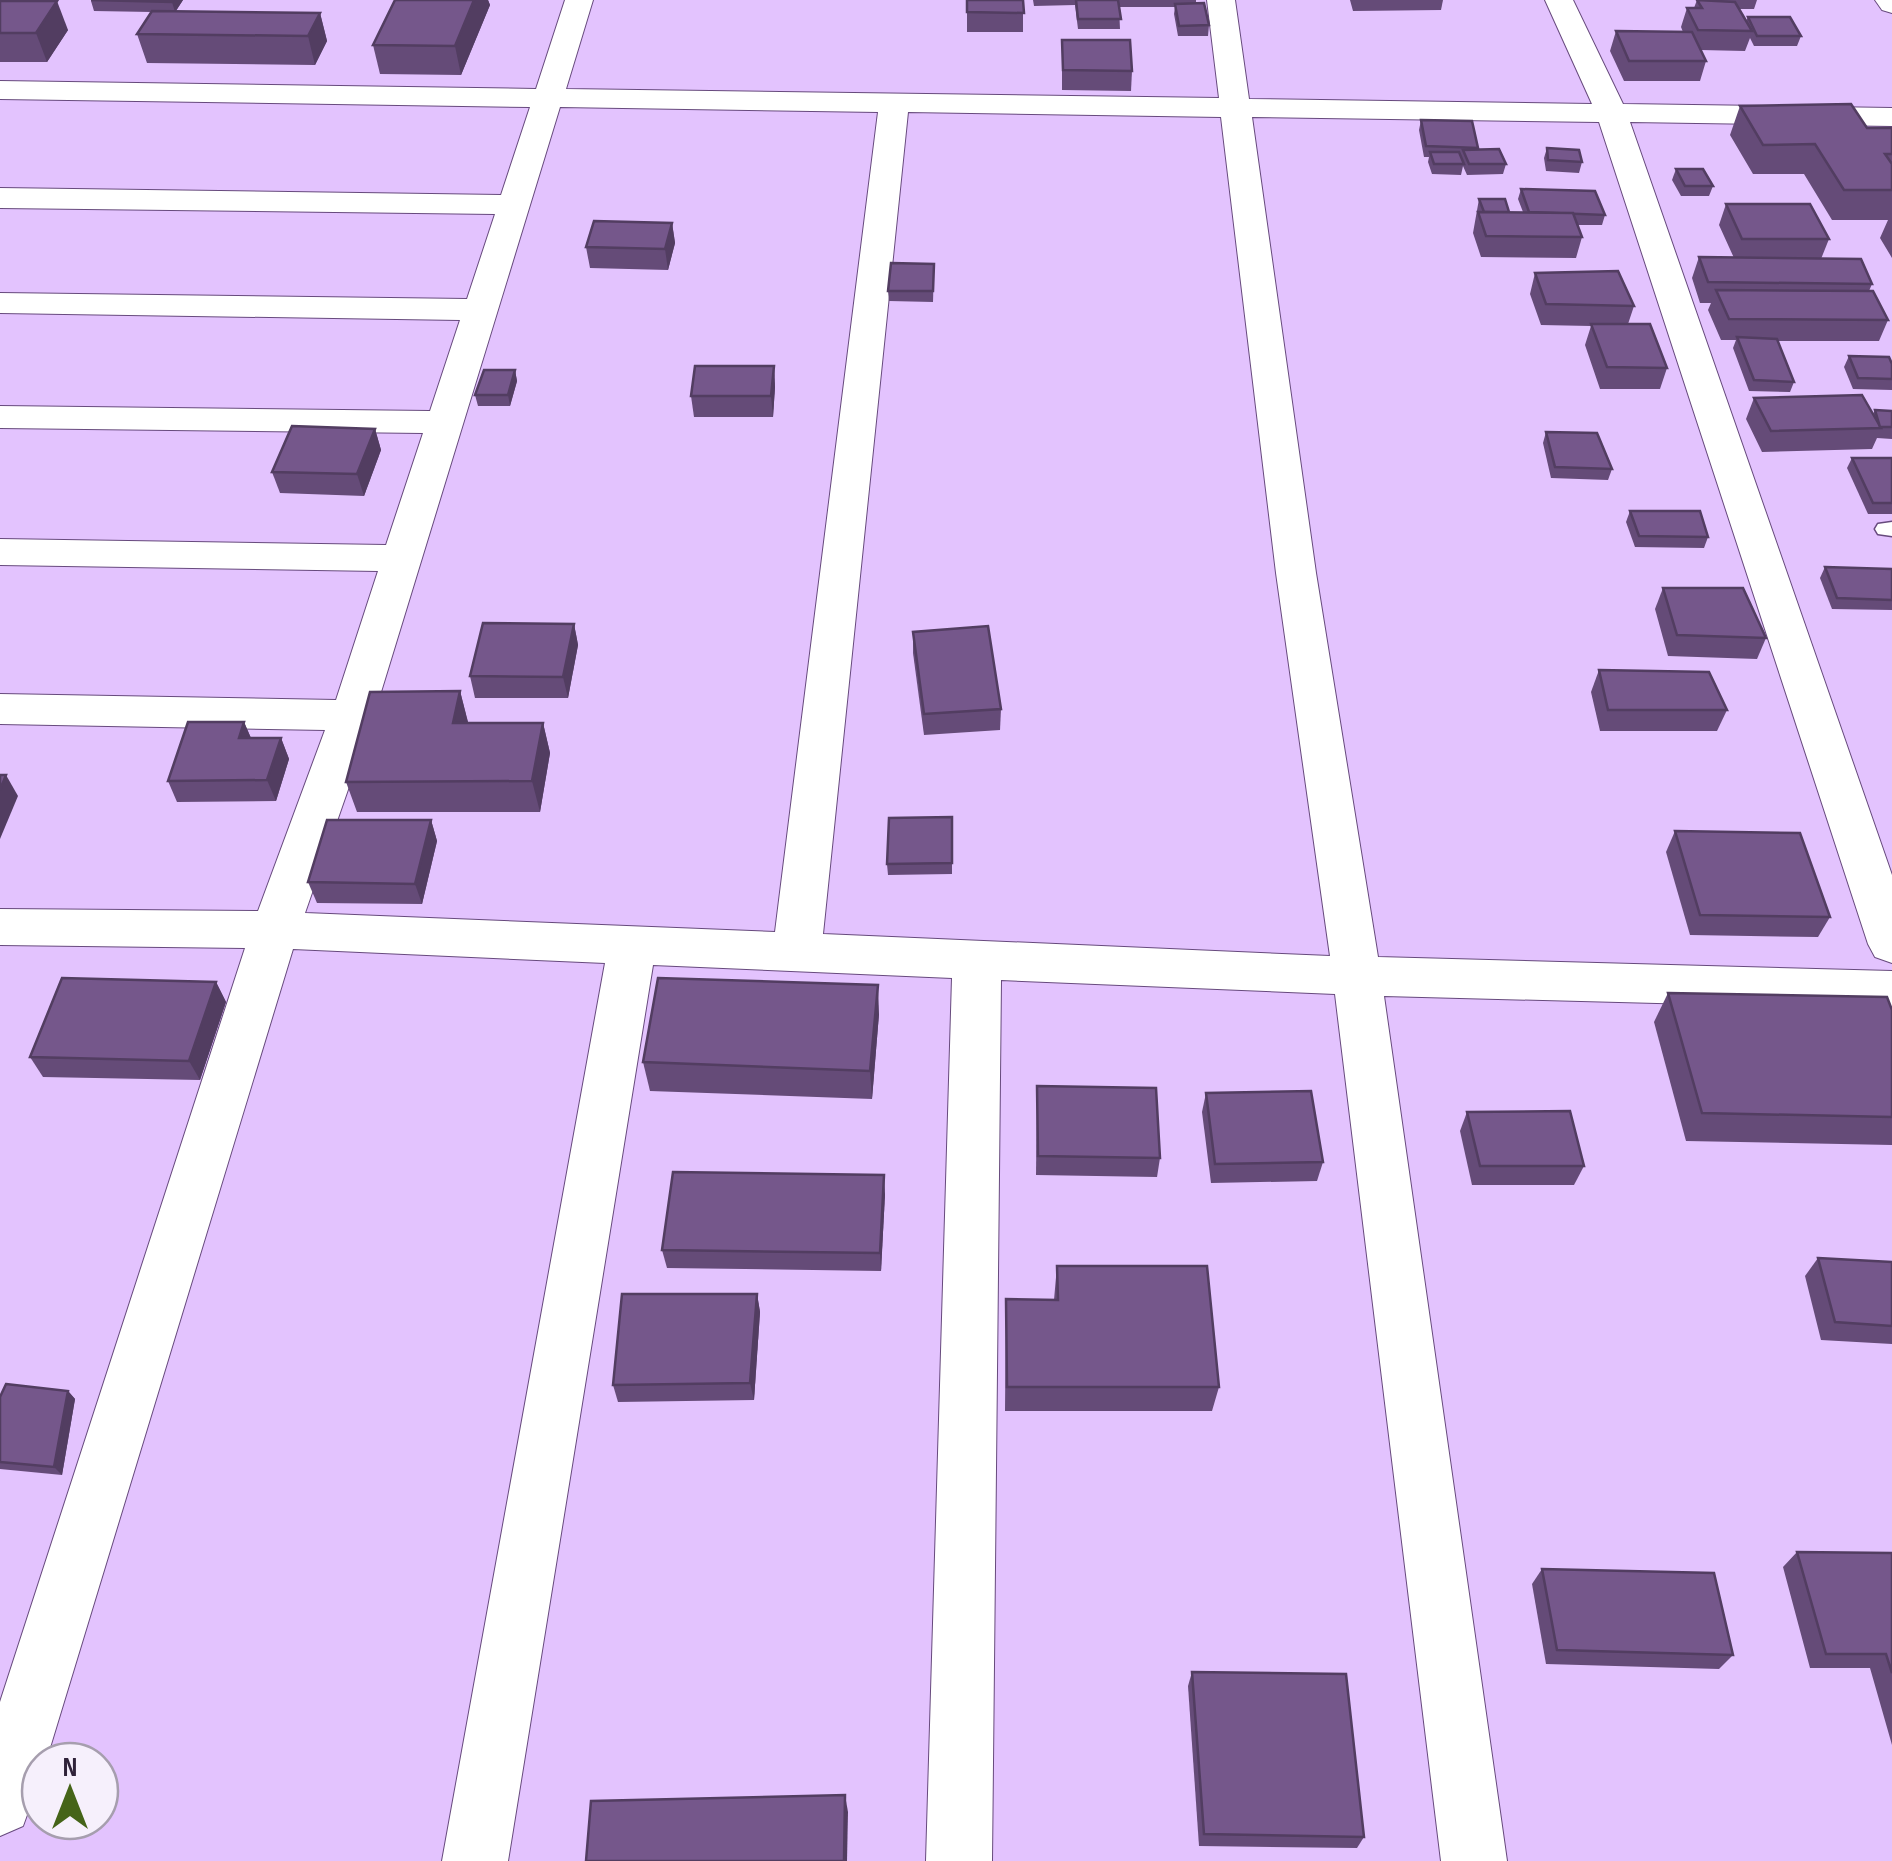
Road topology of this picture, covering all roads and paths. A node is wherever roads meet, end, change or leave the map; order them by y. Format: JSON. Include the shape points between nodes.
{"nodes":[{"id":1,"x":580,"y":0,"type":"edge"},
{"id":2,"x":1221,"y":0,"type":"edge"},
{"id":3,"x":1560,"y":0,"type":"edge"},
{"id":4,"x":0,"y":90,"type":"edge"},
{"id":5,"x":551,"y":99,"type":"junction"},
{"id":6,"x":894,"y":102,"type":"junction"},
{"id":7,"x":1237,"y":108,"type":"junction"},
{"id":8,"x":1611,"y":112,"type":"junction"},
{"id":9,"x":1892,"y":117,"type":"edge"},
{"id":10,"x":0,"y":198,"type":"edge"},
{"id":11,"x":516,"y":205,"type":"junction"},
{"id":12,"x":0,"y":303,"type":"edge"},
{"id":13,"x":482,"y":310,"type":"junction"},
{"id":14,"x":0,"y":417,"type":"edge"},
{"id":15,"x":444,"y":422,"type":"junction"},
{"id":16,"x":0,"y":552,"type":"edge"},
{"id":17,"x":402,"y":558,"type":"junction"},
{"id":18,"x":0,"y":710,"type":"edge"},
{"id":19,"x":352,"y":715,"type":"junction"},
{"id":20,"x":0,"y":927,"type":"edge"},
{"id":21,"x":275,"y":930,"type":"junction"},
{"id":22,"x":632,"y":944,"type":"junction"},
{"id":23,"x":1892,"y":944,"type":"edge"},
{"id":24,"x":796,"y":950,"type":"junction"},
{"id":25,"x":977,"y":959,"type":"junction"},
{"id":26,"x":1357,"y":976,"type":"junction"},
{"id":27,"x":1892,"y":990,"type":"edge"},
{"id":28,"x":0,"y":1803,"type":"edge"},
{"id":29,"x":475,"y":1861,"type":"edge"},
{"id":30,"x":959,"y":1861,"type":"edge"},
{"id":31,"x":1474,"y":1861,"type":"edge"}],
"edges":[{"from":1,"to":5,"type":"street"},
{"from":2,"to":7,"type":"street"},
{"from":3,"to":8,"type":"street"},
{"from":4,"to":5,"type":"street"},
{"from":5,"to":6,"type":"street"},
{"from":5,"to":11,"type":"street"},
{"from":6,"to":7,"type":"street"},
{"from":6,"to":24,"type":"street"},
{"from":7,"to":8,"type":"street"},
{"from":7,"to":26,"type":"street","via":[[1296,573]]},
{"from":8,"to":9,"type":"street"},
{"from":8,"to":23,"type":"street"},
{"from":10,"to":11,"type":"street"},
{"from":11,"to":13,"type":"street"},
{"from":12,"to":13,"type":"street"},
{"from":13,"to":15,"type":"street"},
{"from":14,"to":15,"type":"street"},
{"from":15,"to":17,"type":"street"},
{"from":16,"to":17,"type":"street"},
{"from":17,"to":19,"type":"street"},
{"from":18,"to":19,"type":"street"},
{"from":19,"to":21,"type":"street"},
{"from":20,"to":21,"type":"street"},
{"from":21,"to":22,"type":"street"},
{"from":21,"to":28,"type":"street"},
{"from":22,"to":24,"type":"street"},
{"from":22,"to":29,"type":"street"},
{"from":24,"to":25,"type":"street"},
{"from":25,"to":26,"type":"street"},
{"from":25,"to":30,"type":"street"},
{"from":26,"to":27,"type":"street"},
{"from":26,"to":31,"type":"street"}]}
